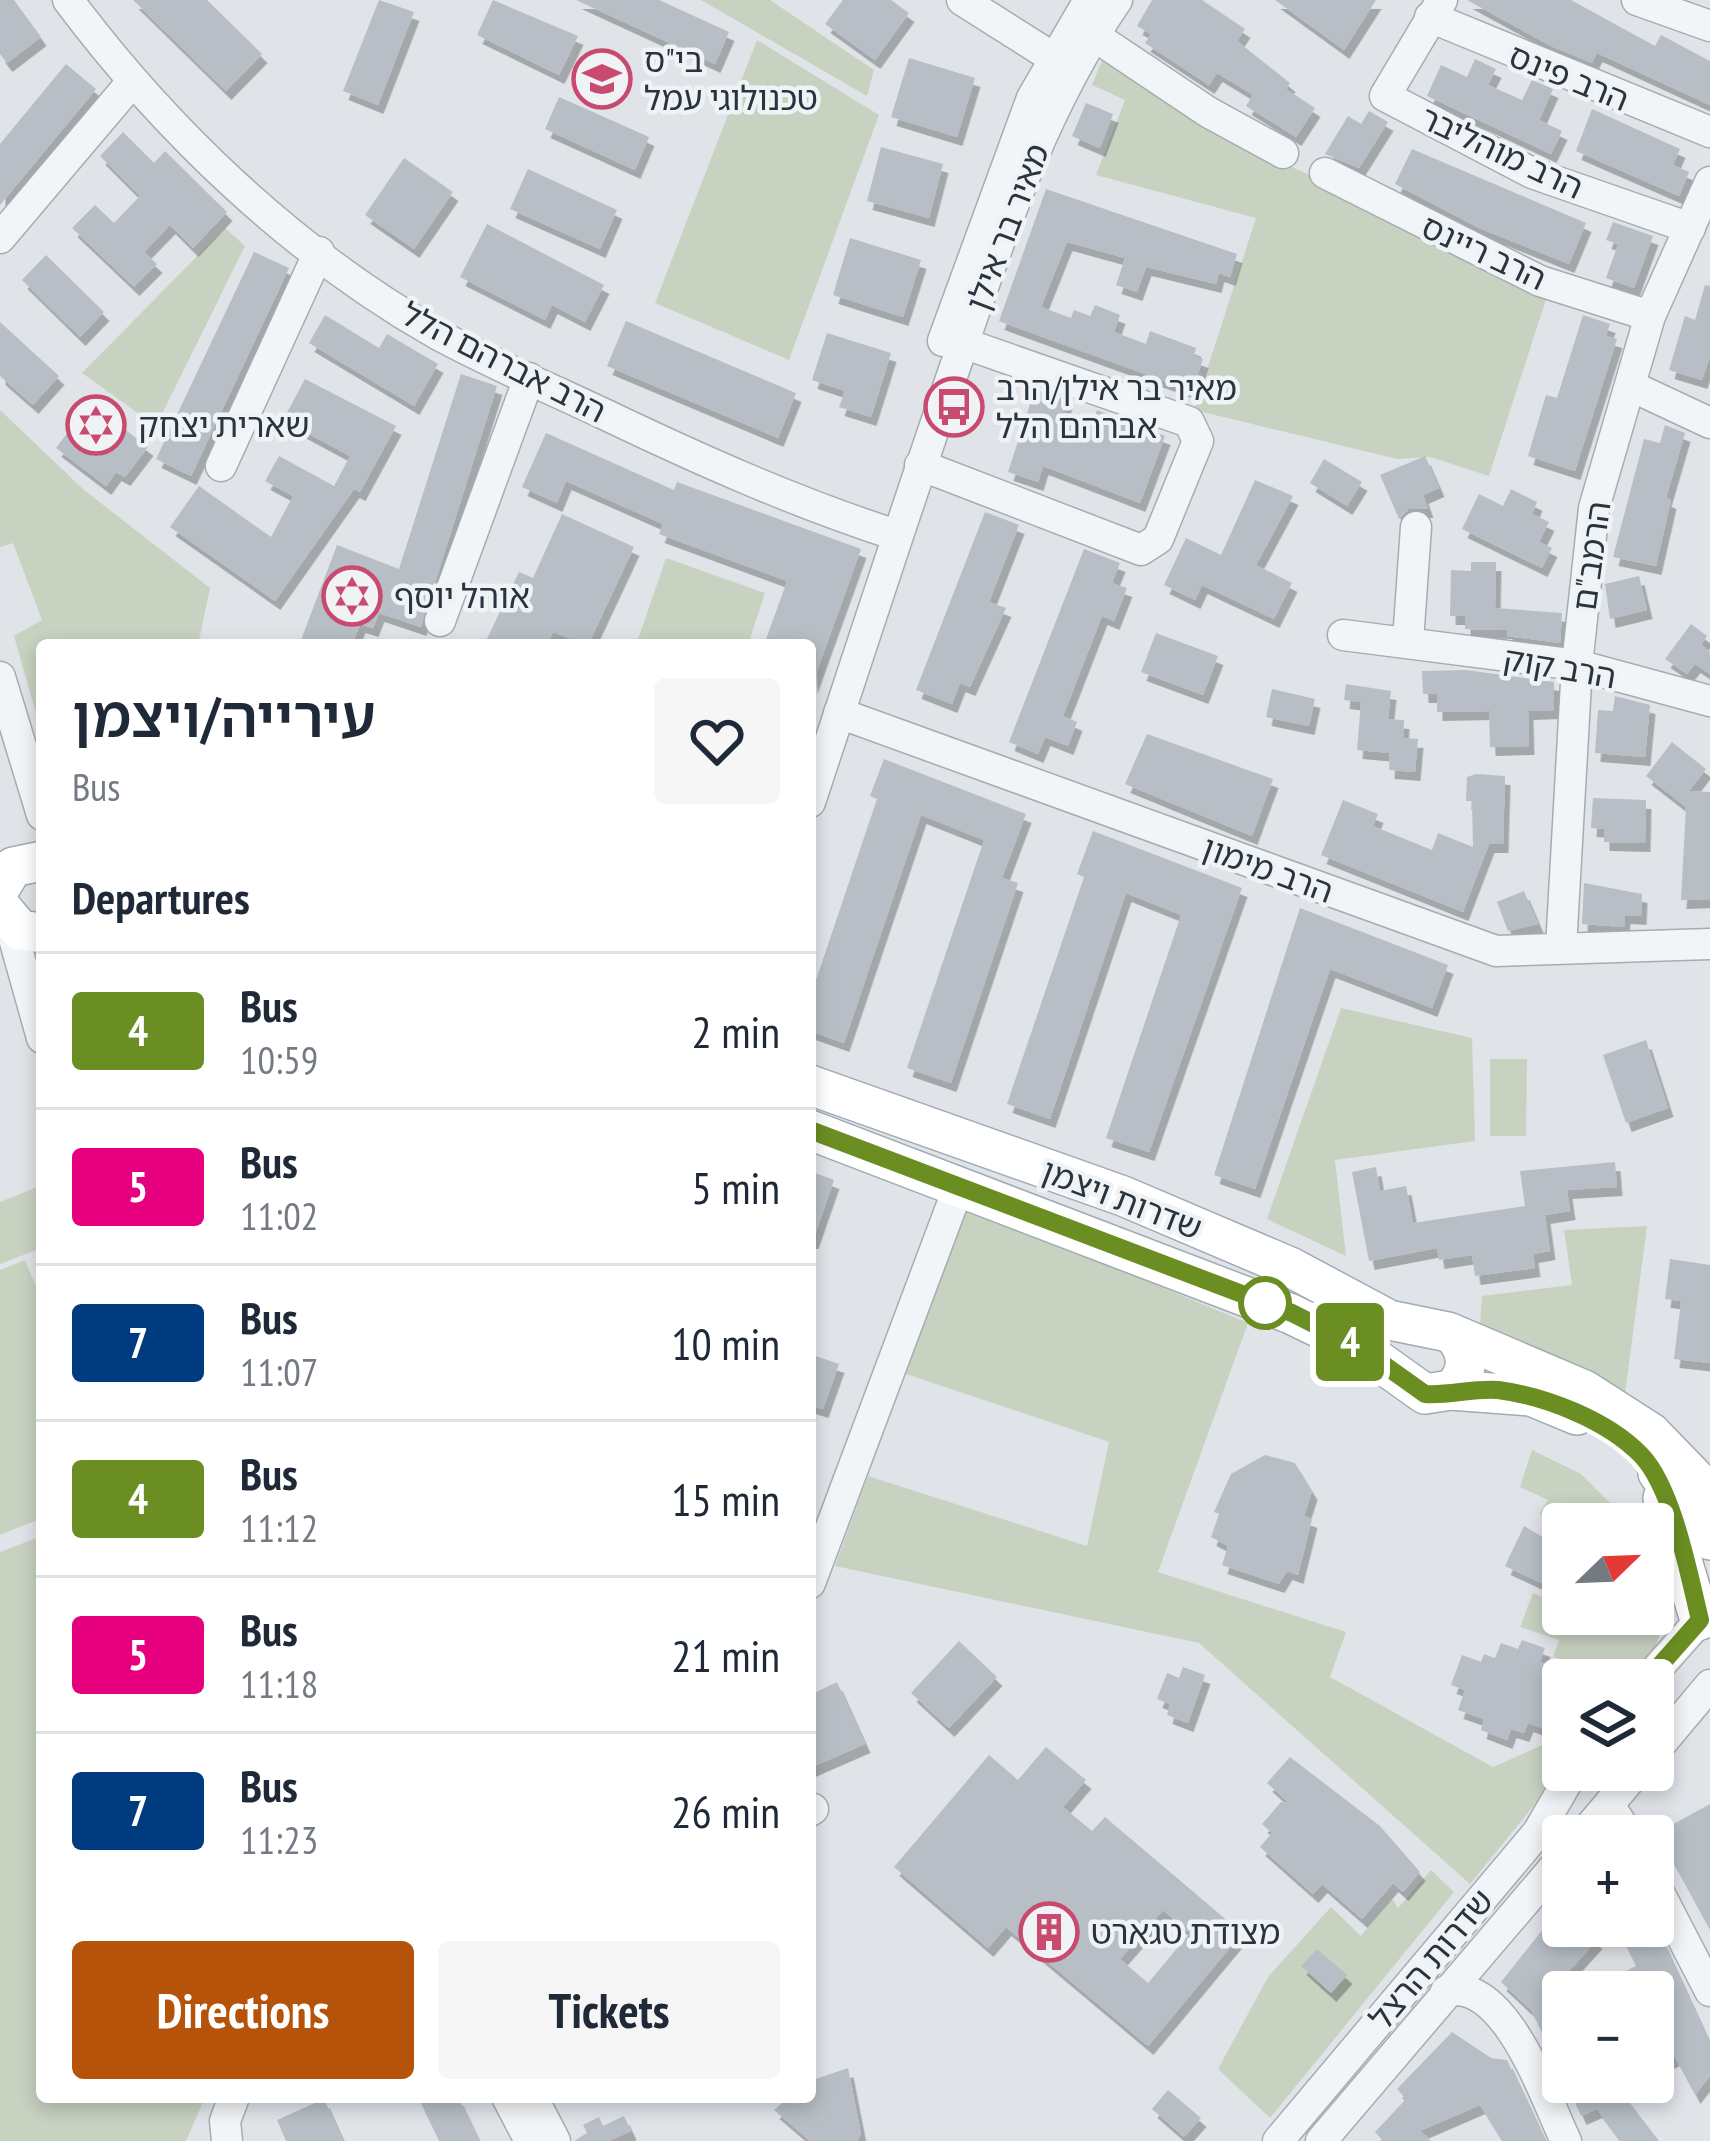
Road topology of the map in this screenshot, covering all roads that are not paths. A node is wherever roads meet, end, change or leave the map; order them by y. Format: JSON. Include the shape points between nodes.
{"nodes":[{"id":1,"x":68,"y":0,"type":"edge"},
{"id":2,"x":962,"y":0,"type":"edge"},
{"id":3,"x":1089,"y":0,"type":"edge"},
{"id":4,"x":1117,"y":0,"type":"edge"},
{"id":5,"x":1636,"y":0,"type":"edge"},
{"id":6,"x":1436,"y":9,"type":"edge"},
{"id":7,"x":1710,"y":26,"type":"edge"},
{"id":8,"x":1093,"y":35,"type":"junction"},
{"id":9,"x":1061,"y":63,"type":"junction"},
{"id":10,"x":132,"y":82,"type":"junction"},
{"id":11,"x":1710,"y":133,"type":"edge"},
{"id":12,"x":1282,"y":152,"type":"dead end"},
{"id":13,"x":1325,"y":173,"type":"dead end"},
{"id":14,"x":1710,"y":182,"type":"edge"},
{"id":15,"x":1690,"y":228,"type":"junction"},
{"id":16,"x":0,"y":238,"type":"edge"},
{"id":17,"x":319,"y":252,"type":"junction"},
{"id":18,"x":1650,"y":316,"type":"junction"},
{"id":19,"x":963,"y":343,"type":"junction"},
{"id":20,"x":529,"y":378,"type":"junction"},
{"id":21,"x":1631,"y":386,"type":"junction"},
{"id":22,"x":1710,"y":423,"type":"edge"},
{"id":23,"x":920,"y":465,"type":"junction"},
{"id":24,"x":221,"y":466,"type":"dead end"},
{"id":25,"x":1416,"y":527,"type":"dead end"},
{"id":26,"x":896,"y":535,"type":"junction"},
{"id":27,"x":440,"y":621,"type":"dead end"},
{"id":28,"x":1342,"y":635,"type":"dead end"},
{"id":29,"x":1408,"y":641,"type":"junction"},
{"id":30,"x":1577,"y":665,"type":"junction"},
{"id":31,"x":0,"y":676,"type":"edge"},
{"id":32,"x":1710,"y":701,"type":"edge"},
{"id":33,"x":839,"y":713,"type":"junction"},
{"id":34,"x":816,"y":784,"type":"edge"},
{"id":35,"x":21,"y":885,"type":"edge"},
{"id":36,"x":1710,"y":944,"type":"edge"},
{"id":37,"x":1561,"y":948,"type":"junction"},
{"id":38,"x":36,"y":1021,"type":"edge"},
{"id":39,"x":816,"y":1087,"type":"edge"},
{"id":40,"x":816,"y":1132,"type":"edge"},
{"id":41,"x":959,"y":1186,"type":"junction"},
{"id":42,"x":1442,"y":1334,"type":"junction"},
{"id":43,"x":1405,"y":1380,"type":"junction"},
{"id":44,"x":1451,"y":1390,"type":"junction"},
{"id":45,"x":1642,"y":1455,"type":"junction"},
{"id":46,"x":1710,"y":1494,"type":"edge"},
{"id":47,"x":1710,"y":1540,"type":"edge"},
{"id":48,"x":816,"y":1566,"type":"edge"},
{"id":49,"x":1705,"y":1615,"type":"edge"},
{"id":50,"x":1666,"y":1659,"type":"edge"},
{"id":51,"x":1710,"y":1685,"type":"edge"},
{"id":52,"x":1674,"y":1728,"type":"edge"},
{"id":53,"x":1562,"y":1791,"type":"edge"},
{"id":54,"x":1621,"y":1791,"type":"edge"},
{"id":55,"x":1609,"y":1805,"type":"junction"},
{"id":56,"x":1600,"y":1815,"type":"edge"},
{"id":57,"x":1615,"y":1815,"type":"edge"},
{"id":58,"x":1542,"y":1881,"type":"edge"},
{"id":59,"x":1674,"y":1922,"type":"edge"},
{"id":60,"x":1446,"y":1991,"type":"junction"},
{"id":61,"x":1710,"y":1991,"type":"edge"},
{"id":62,"x":232,"y":2103,"type":"edge"},
{"id":63,"x":509,"y":2103,"type":"edge"},
{"id":64,"x":535,"y":2103,"type":"edge"},
{"id":65,"x":1286,"y":2132,"type":"edge"},
{"id":66,"x":1323,"y":2140,"type":"edge"},
{"id":67,"x":227,"y":2141,"type":"edge"},
{"id":68,"x":530,"y":2141,"type":"edge"},
{"id":69,"x":555,"y":2141,"type":"edge"},
{"id":70,"x":1566,"y":2141,"type":"edge"}],
"edges":[{"from":1,"to":10,"type":"street","name":"הרב אברהם הלל"},
{"from":2,"to":9,"type":"street"},
{"from":3,"to":9,"type":"street","name":"מאיר בר אילן"},
{"from":4,"to":8,"type":"street","name":"מאיר בר אילן"},
{"from":5,"to":7,"type":"street"},
{"from":6,"to":11,"type":"street","name":"הרב פינס"},
{"from":6,"to":15,"type":"street","name":"הרב מוהליבר","via":[[1384,96],[1532,173]]},
{"from":8,"to":9,"type":"street","name":"מאיר בר אילן"},
{"from":8,"to":12,"type":"street"},
{"from":9,"to":19,"type":"street","name":"מאיר בר אילן"},
{"from":9,"to":23,"type":"street","name":"מאיר בר אילן","via":[[1007,157],[947,324]]},
{"from":10,"to":16,"type":"street"},
{"from":10,"to":17,"type":"street","name":"הרב אברהם הלל"},
{"from":13,"to":18,"type":"street","name":"הרב ריינס","via":[[1540,281]]},
{"from":14,"to":15,"type":"street","name":"הרמב\"ם"},
{"from":15,"to":18,"type":"street","name":"הרמב\"ם"},
{"from":17,"to":20,"type":"street","name":"הרב אברהם הלל","via":[[439,334]]},
{"from":17,"to":24,"type":"street"},
{"from":18,"to":21,"type":"street","name":"הרמב\"ם"},
{"from":19,"to":23,"type":"street","name":"מאיר בר אילן"},
{"from":19,"to":23,"type":"street","via":[[1189,422],[1198,441],[1158,539],[1141,550]]},
{"from":20,"to":26,"type":"street","name":"הרב אברהם הלל","via":[[749,481]]},
{"from":20,"to":27,"type":"street"},
{"from":21,"to":22,"type":"street"},
{"from":21,"to":30,"type":"street","name":"הרמב\"ם","via":[[1594,508]]},
{"from":23,"to":26,"type":"street","name":"מאיר בר אילן"},
{"from":25,"to":29,"type":"street"},
{"from":26,"to":33,"type":"street","name":"מאיר בר אילן"},
{"from":28,"to":29,"type":"street","name":"הרב קוק"},
{"from":29,"to":30,"type":"street","name":"הרב קוק"},
{"from":30,"to":32,"type":"street","name":"הרב קוק"},
{"from":30,"to":37,"type":"street","name":"הרמב\"ם"},
{"from":31,"to":35,"type":"street"},
{"from":33,"to":34,"type":"street","name":"מאיר בר אילן"},
{"from":33,"to":37,"type":"street","name":"הרב מימון","via":[[1496,951]]},
{"from":35,"to":38,"type":"street","via":[[25,991]]},
{"from":36,"to":37,"type":"street","name":"הרב מימון"},
{"from":39,"to":42,"type":"main road","name":"שדרות ויצמן","via":[[1123,1196],[1291,1267],[1389,1320]]},
{"from":40,"to":41,"type":"main road","name":"שדרות ויצמן"},
{"from":41,"to":43,"type":"main road","name":"שדרות ויצמן","via":[[1292,1313]]},
{"from":41,"to":48,"type":"street"},
{"from":42,"to":43,"type":"main road","via":[[1402,1348]]},
{"from":42,"to":44,"type":"main road","via":[[1466,1366]]},
{"from":42,"to":46,"type":"main road","name":"שדרות ויצמן","via":[[1616,1408]]},
{"from":43,"to":44,"type":"main road","via":[[1425,1394]]},
{"from":44,"to":45,"type":"main road","via":[[1531,1396]]},
{"from":45,"to":47,"type":"main road"},
{"from":45,"to":49,"type":"main road"},
{"from":49,"to":50,"type":"street"},
{"from":51,"to":52,"type":"street"},
{"from":53,"to":65,"type":"street","name":"שדרות הרצל","via":[[1538,1832]]},
{"from":54,"to":55,"type":"street"},
{"from":55,"to":56,"type":"street"},
{"from":55,"to":57,"type":"street"},
{"from":58,"to":60,"type":"street","name":"שדרות הרצל"},
{"from":59,"to":61,"type":"street"},
{"from":60,"to":66,"type":"street","name":"שדרות הרצל"},
{"from":60,"to":70,"type":"street","via":[[1476,1992],[1501,2013]]},
{"from":62,"to":67,"type":"street"},
{"from":63,"to":68,"type":"street"},
{"from":64,"to":69,"type":"street"},
{"from":65,"to":66,"type":"street"}]}
